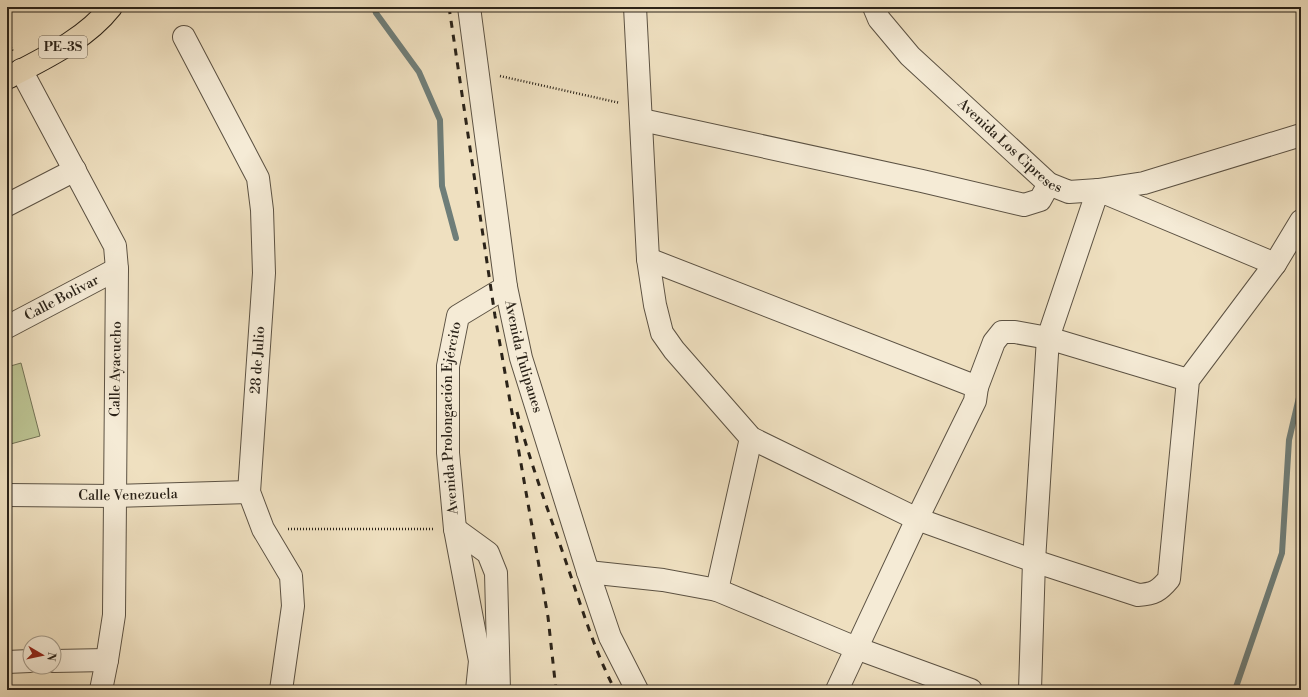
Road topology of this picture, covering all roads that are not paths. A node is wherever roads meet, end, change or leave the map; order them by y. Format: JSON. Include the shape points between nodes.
{"nodes":[{"id":1,"x":112,"y":7,"type":"edge"},
{"id":2,"x":469,"y":7,"type":"edge"},
{"id":3,"x":635,"y":7,"type":"edge"},
{"id":4,"x":874,"y":7,"type":"edge"},
{"id":5,"x":184,"y":37,"type":"dead end"},
{"id":6,"x":14,"y":74,"type":"edge"},
{"id":7,"x":641,"y":114,"type":"junction"},
{"id":8,"x":1301,"y":135,"type":"edge"},
{"id":9,"x":75,"y":170,"type":"junction"},
{"id":10,"x":1049,"y":184,"type":"junction"},
{"id":11,"x":1098,"y":190,"type":"junction"},
{"id":12,"x":7,"y":205,"type":"edge"},
{"id":13,"x":1301,"y":221,"type":"edge"},
{"id":14,"x":648,"y":259,"type":"junction"},
{"id":15,"x":1275,"y":264,"type":"junction"},
{"id":16,"x":117,"y":269,"type":"junction"},
{"id":17,"x":506,"y":287,"type":"junction"},
{"id":18,"x":7,"y":327,"type":"edge"},
{"id":19,"x":1048,"y":338,"type":"junction"},
{"id":20,"x":1188,"y":380,"type":"junction"},
{"id":21,"x":977,"y":387,"type":"junction"},
{"id":22,"x":751,"y":438,"type":"junction"},
{"id":23,"x":249,"y":492,"type":"junction"},
{"id":24,"x":7,"y":495,"type":"edge"},
{"id":25,"x":114,"y":496,"type":"junction"},
{"id":26,"x":917,"y":519,"type":"junction"},
{"id":27,"x":455,"y":529,"type":"junction"},
{"id":28,"x":1034,"y":561,"type":"junction"},
{"id":29,"x":588,"y":572,"type":"junction"},
{"id":30,"x":717,"y":590,"type":"junction"},
{"id":31,"x":856,"y":648,"type":"junction"},
{"id":32,"x":107,"y":660,"type":"junction"},
{"id":33,"x":62,"y":661,"type":"edge"},
{"id":34,"x":7,"y":662,"type":"edge"},
{"id":35,"x":22,"y":662,"type":"edge"},
{"id":36,"x":101,"y":690,"type":"edge"},
{"id":37,"x":281,"y":690,"type":"edge"},
{"id":38,"x":477,"y":690,"type":"edge"},
{"id":39,"x":499,"y":690,"type":"edge"},
{"id":40,"x":637,"y":690,"type":"edge"},
{"id":41,"x":837,"y":690,"type":"edge"},
{"id":42,"x":970,"y":690,"type":"edge"},
{"id":43,"x":1030,"y":690,"type":"edge"}],
"edges":[{"from":1,"to":6,"type":"highway","number":"PE-3S","via":[[86,32]]},
{"from":2,"to":17,"type":"street","name":"Avenida Tulipanes"},
{"from":3,"to":7,"type":"street"},
{"from":4,"to":10,"type":"street","name":"Avenida Los Cipreses","via":[[879,19],[910,56]]},
{"from":5,"to":23,"type":"street","name":"28 de Julio","via":[[258,178],[264,273]]},
{"from":6,"to":9,"type":"street","name":"Calle Ayacucho"},
{"from":7,"to":10,"type":"street","via":[[1024,205],[1040,200]]},
{"from":7,"to":14,"type":"street"},
{"from":8,"to":11,"type":"street","name":"Avenida Los Cipreses","via":[[1144,183]]},
{"from":9,"to":12,"type":"street"},
{"from":9,"to":16,"type":"street","name":"Calle Ayacucho","via":[[115,246]]},
{"from":10,"to":11,"type":"street","name":"Avenida Los Cipreses","via":[[1069,192]]},
{"from":11,"to":15,"type":"street"},
{"from":11,"to":19,"type":"street"},
{"from":13,"to":15,"type":"street"},
{"from":14,"to":21,"type":"street"},
{"from":14,"to":22,"type":"street","via":[[662,333]]},
{"from":15,"to":20,"type":"street"},
{"from":16,"to":18,"type":"street","name":"Calle Bolivar"},
{"from":16,"to":25,"type":"street","name":"Calle Ayacucho"},
{"from":17,"to":27,"type":"street","name":"Avenida Prolongación Ejército","via":[[458,316],[452,343],[448,366],[448,453]]},
{"from":17,"to":29,"type":"street","name":"Avenida Tulipanes","via":[[521,358]]},
{"from":19,"to":20,"type":"street"},
{"from":19,"to":21,"type":"street","via":[[1002,332],[994,342]]},
{"from":19,"to":28,"type":"street"},
{"from":20,"to":28,"type":"street","via":[[1169,579],[1161,589],[1150,594],[1138,595]]},
{"from":21,"to":26,"type":"street","via":[[975,401]]},
{"from":22,"to":26,"type":"street"},
{"from":22,"to":30,"type":"street"},
{"from":23,"to":25,"type":"street","name":"Calle Venezuela"},
{"from":23,"to":37,"type":"street","name":"28 de Julio","via":[[263,529],[291,576],[293,606]]},
{"from":24,"to":25,"type":"street","name":"Calle Venezuela"},
{"from":25,"to":32,"type":"street","name":"Calle Ayacucho","via":[[114,615]]},
{"from":26,"to":28,"type":"street"},
{"from":26,"to":31,"type":"street"},
{"from":27,"to":38,"type":"street","name":"Avenida Prolongación Ejército","via":[[480,661]]},
{"from":27,"to":39,"type":"street","name":"Avenida Prolongación Ejército","via":[[488,553],[496,573]]},
{"from":28,"to":43,"type":"street"},
{"from":29,"to":30,"type":"street","via":[[663,580]]},
{"from":29,"to":40,"type":"street","name":"Avenida Tulipanes","via":[[610,637]]},
{"from":30,"to":31,"type":"street"},
{"from":31,"to":41,"type":"street"},
{"from":31,"to":42,"type":"street"},
{"from":32,"to":33,"type":"street"},
{"from":32,"to":36,"type":"street","name":"Calle Ayacucho"},
{"from":34,"to":35,"type":"street"}]}
